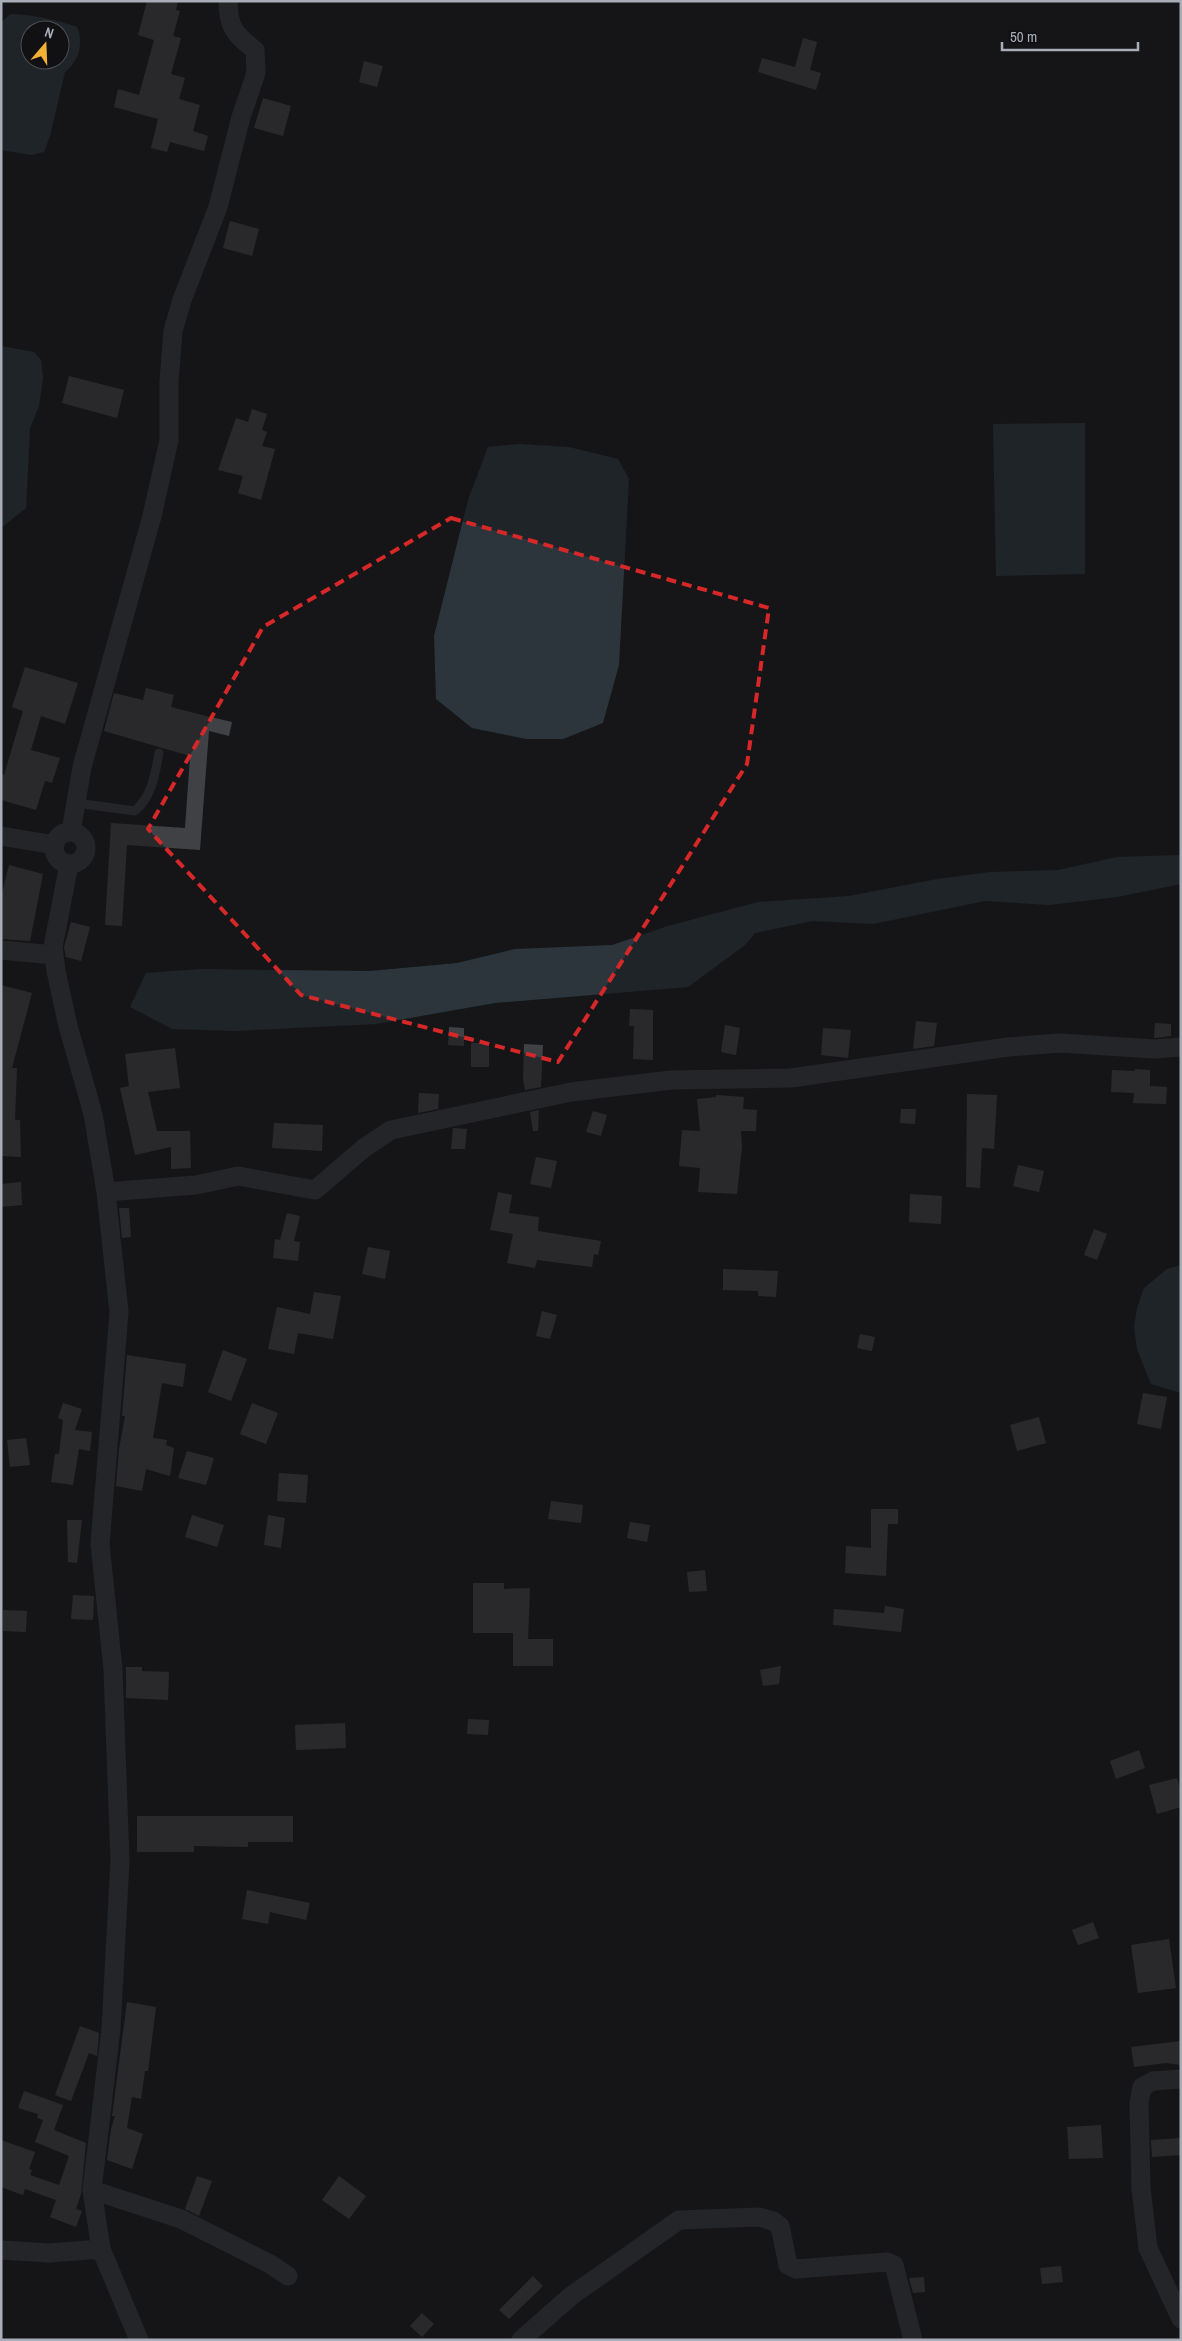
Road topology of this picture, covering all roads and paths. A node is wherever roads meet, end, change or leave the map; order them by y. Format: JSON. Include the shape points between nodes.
{"nodes":[{"id":1,"x":228,"y":1,"type":"edge"},
{"id":2,"x":160,"y":753,"type":"dead end"},
{"id":3,"x":76,"y":803,"type":"junction"},
{"id":4,"x":71,"y":832,"type":"junction"},
{"id":5,"x":1,"y":836,"type":"edge"},
{"id":6,"x":55,"y":845,"type":"junction"},
{"id":7,"x":69,"y":864,"type":"junction"},
{"id":8,"x":1,"y":950,"type":"edge"},
{"id":9,"x":54,"y":955,"type":"junction"},
{"id":10,"x":1181,"y":1047,"type":"edge"},
{"id":11,"x":106,"y":1192,"type":"junction"},
{"id":12,"x":1181,"y":2080,"type":"edge"},
{"id":13,"x":92,"y":2190,"type":"junction"},
{"id":14,"x":101,"y":2249,"type":"junction"},
{"id":15,"x":1,"y":2250,"type":"edge"},
{"id":16,"x":288,"y":2276,"type":"dead end"},
{"id":17,"x":1181,"y":2319,"type":"edge"},
{"id":18,"x":139,"y":2340,"type":"edge"},
{"id":19,"x":522,"y":2340,"type":"edge"},
{"id":20,"x":914,"y":2340,"type":"edge"}],
"edges":[{"from":1,"to":3,"type":"street","via":[[230,25],[238,37],[255,50],[256,73],[218,207],[182,300],[174,331],[169,382],[169,440],[152,516],[82,767]]},
{"from":2,"to":3,"type":"lane","via":[[146,802],[135,811]]},
{"from":3,"to":4,"type":"street"},
{"from":4,"to":6,"type":"street","via":[[61,836]]},
{"from":4,"to":7,"type":"street","via":[[81,836],[86,851],[80,860]]},
{"from":5,"to":6,"type":"street"},
{"from":6,"to":7,"type":"street","via":[[56,856]]},
{"from":7,"to":9,"type":"street","via":[[57,919]]},
{"from":8,"to":9,"type":"street"},
{"from":9,"to":11,"type":"street","via":[[68,1026],[93,1114]]},
{"from":10,"to":11,"type":"street","via":[[1154,1049],[1060,1043],[1008,1047],[791,1078],[671,1080],[570,1092],[392,1130],[364,1148],[315,1190],[238,1176],[196,1185]]},
{"from":11,"to":13,"type":"street","via":[[119,1312],[100,1544],[113,1669],[120,1861],[111,2029]]},
{"from":12,"to":17,"type":"street","via":[[1153,2080],[1142,2087],[1139,2103],[1141,2190],[1148,2248]]},
{"from":13,"to":14,"type":"street"},
{"from":13,"to":16,"type":"street","via":[[181,2219]]},
{"from":14,"to":15,"type":"street"},
{"from":14,"to":18,"type":"street"},
{"from":19,"to":20,"type":"street","via":[[571,2296],[679,2220],[759,2217],[780,2226],[788,2265],[796,2269],[887,2262],[894,2265]]}]}
